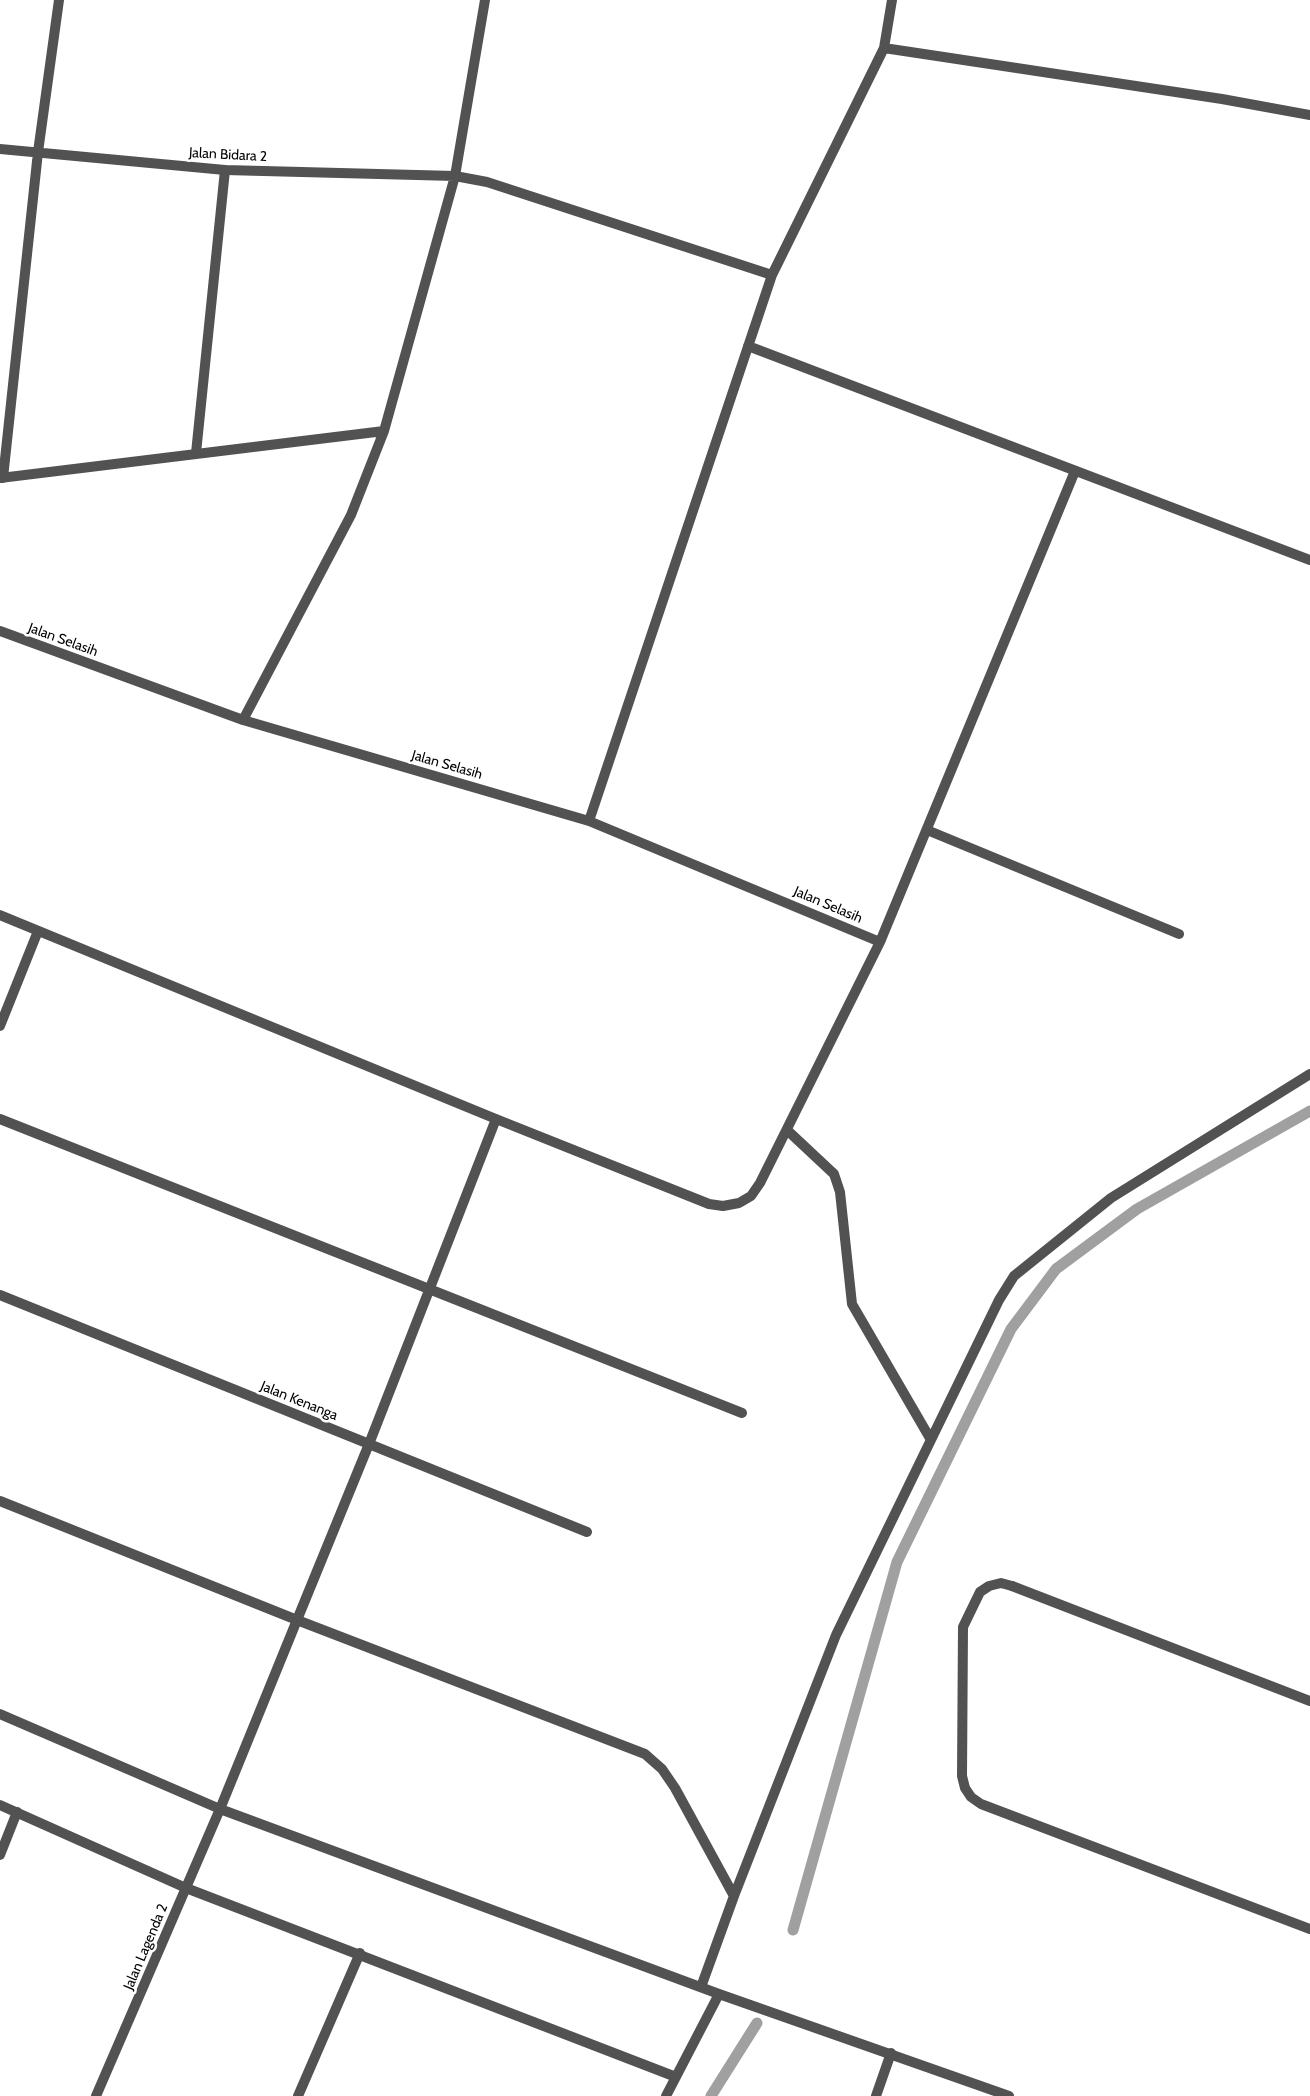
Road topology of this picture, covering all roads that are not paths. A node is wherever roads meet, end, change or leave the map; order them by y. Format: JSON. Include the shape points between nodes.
{"nodes":[{"id":1,"x":58,"y":0,"type":"edge"},
{"id":2,"x":485,"y":0,"type":"edge"},
{"id":3,"x":892,"y":0,"type":"edge"},
{"id":4,"x":884,"y":48,"type":"junction"},
{"id":5,"x":1310,"y":115,"type":"edge"},
{"id":6,"x":0,"y":148,"type":"edge"},
{"id":7,"x":38,"y":152,"type":"junction"},
{"id":8,"x":225,"y":170,"type":"junction"},
{"id":9,"x":454,"y":176,"type":"junction"},
{"id":10,"x":772,"y":275,"type":"junction"},
{"id":11,"x":748,"y":346,"type":"junction"},
{"id":12,"x":384,"y":431,"type":"junction"},
{"id":13,"x":196,"y":453,"type":"junction"},
{"id":14,"x":1076,"y":471,"type":"junction"},
{"id":15,"x":1,"y":478,"type":"edge"},
{"id":16,"x":1310,"y":560,"type":"edge"},
{"id":17,"x":0,"y":631,"type":"edge"},
{"id":18,"x":243,"y":720,"type":"junction"},
{"id":19,"x":589,"y":821,"type":"junction"},
{"id":20,"x":927,"y":830,"type":"junction"},
{"id":21,"x":0,"y":915,"type":"edge"},
{"id":22,"x":38,"y":931,"type":"junction"},
{"id":23,"x":1179,"y":934,"type":"dead end"},
{"id":24,"x":880,"y":942,"type":"junction"},
{"id":25,"x":0,"y":1026,"type":"edge"},
{"id":26,"x":1310,"y":1074,"type":"edge"},
{"id":27,"x":0,"y":1119,"type":"edge"},
{"id":28,"x":496,"y":1119,"type":"junction"},
{"id":29,"x":787,"y":1130,"type":"junction"},
{"id":30,"x":430,"y":1288,"type":"junction"},
{"id":31,"x":0,"y":1295,"type":"edge"},
{"id":32,"x":742,"y":1413,"type":"dead end"},
{"id":33,"x":931,"y":1440,"type":"junction"},
{"id":34,"x":369,"y":1444,"type":"junction"},
{"id":35,"x":0,"y":1501,"type":"edge"},
{"id":36,"x":587,"y":1532,"type":"dead end"},
{"id":37,"x":297,"y":1620,"type":"junction"},
{"id":38,"x":1310,"y":1701,"type":"edge"},
{"id":39,"x":0,"y":1714,"type":"edge"},
{"id":40,"x":0,"y":1805,"type":"edge"},
{"id":41,"x":220,"y":1809,"type":"junction"},
{"id":42,"x":17,"y":1812,"type":"junction"},
{"id":43,"x":0,"y":1855,"type":"edge"},
{"id":44,"x":186,"y":1888,"type":"junction"},
{"id":45,"x":734,"y":1896,"type":"junction"},
{"id":46,"x":1310,"y":1929,"type":"edge"},
{"id":47,"x":360,"y":1953,"type":"junction"},
{"id":48,"x":700,"y":1987,"type":"junction"},
{"id":49,"x":718,"y":1994,"type":"junction"},
{"id":50,"x":891,"y":2053,"type":"junction"},
{"id":51,"x":676,"y":2077,"type":"junction"},
{"id":52,"x":96,"y":2096,"type":"edge"},
{"id":53,"x":298,"y":2096,"type":"edge"},
{"id":54,"x":666,"y":2096,"type":"edge"},
{"id":55,"x":876,"y":2096,"type":"edge"},
{"id":56,"x":1009,"y":2096,"type":"edge"}],
"edges":[{"from":1,"to":7,"type":"street"},
{"from":2,"to":9,"type":"street"},
{"from":3,"to":4,"type":"street"},
{"from":4,"to":5,"type":"street"},
{"from":4,"to":10,"type":"street"},
{"from":6,"to":7,"type":"street","name":"Jalan Bidara 2"},
{"from":7,"to":8,"type":"street","name":"Jalan Bidara 2"},
{"from":7,"to":15,"type":"street"},
{"from":8,"to":9,"type":"street","name":"Jalan Bidara 2"},
{"from":8,"to":13,"type":"street"},
{"from":9,"to":10,"type":"street","name":"Jalan Bidara 2","via":[[487,182]]},
{"from":9,"to":12,"type":"street"},
{"from":10,"to":11,"type":"street"},
{"from":11,"to":14,"type":"street"},
{"from":11,"to":19,"type":"street"},
{"from":12,"to":13,"type":"street"},
{"from":12,"to":18,"type":"street","via":[[351,516]]},
{"from":13,"to":15,"type":"street"},
{"from":14,"to":16,"type":"street"},
{"from":14,"to":20,"type":"street"},
{"from":17,"to":18,"type":"street","name":"Jalan Selasih"},
{"from":18,"to":19,"type":"street","name":"Jalan Selasih"},
{"from":19,"to":24,"type":"street","name":"Jalan Selasih"},
{"from":20,"to":23,"type":"street"},
{"from":20,"to":24,"type":"street"},
{"from":21,"to":22,"type":"street"},
{"from":22,"to":25,"type":"street"},
{"from":22,"to":28,"type":"street"},
{"from":24,"to":29,"type":"street"},
{"from":26,"to":33,"type":"street","via":[[1111,1198],[1014,1276],[999,1300]]},
{"from":27,"to":30,"type":"street"},
{"from":28,"to":29,"type":"street","via":[[709,1204],[723,1206],[739,1203],[751,1196]]},
{"from":28,"to":30,"type":"street","name":"Jalan Lagenda 2"},
{"from":29,"to":33,"type":"street","via":[[834,1174],[840,1192],[852,1304]]},
{"from":30,"to":32,"type":"street"},
{"from":30,"to":34,"type":"street","name":"Jalan Lagenda 2"},
{"from":31,"to":34,"type":"street","name":"Jalan Kenanga"},
{"from":33,"to":45,"type":"street","via":[[836,1635]]},
{"from":34,"to":36,"type":"street","name":"Jalan Kenanga"},
{"from":34,"to":37,"type":"street","name":"Jalan Lagenda 2"},
{"from":35,"to":37,"type":"street"},
{"from":37,"to":41,"type":"street","name":"Jalan Lagenda 2"},
{"from":37,"to":45,"type":"street","via":[[645,1754],[662,1769],[675,1788]]},
{"from":38,"to":46,"type":"street","via":[[1001,1583],[980,1592],[963,1627],[962,1776],[964,1788],[971,1797],[980,1804]]},
{"from":39,"to":41,"type":"street"},
{"from":40,"to":42,"type":"street"},
{"from":41,"to":44,"type":"street","name":"Jalan Lagenda 2"},
{"from":41,"to":48,"type":"street"},
{"from":42,"to":43,"type":"street"},
{"from":42,"to":44,"type":"street"},
{"from":44,"to":47,"type":"street"},
{"from":44,"to":52,"type":"street","name":"Jalan Lagenda 2"},
{"from":45,"to":48,"type":"street"},
{"from":47,"to":51,"type":"street"},
{"from":47,"to":53,"type":"street"},
{"from":48,"to":49,"type":"street"},
{"from":49,"to":50,"type":"street"},
{"from":49,"to":51,"type":"street"},
{"from":50,"to":55,"type":"street"},
{"from":50,"to":56,"type":"street"},
{"from":51,"to":54,"type":"street"}]}
